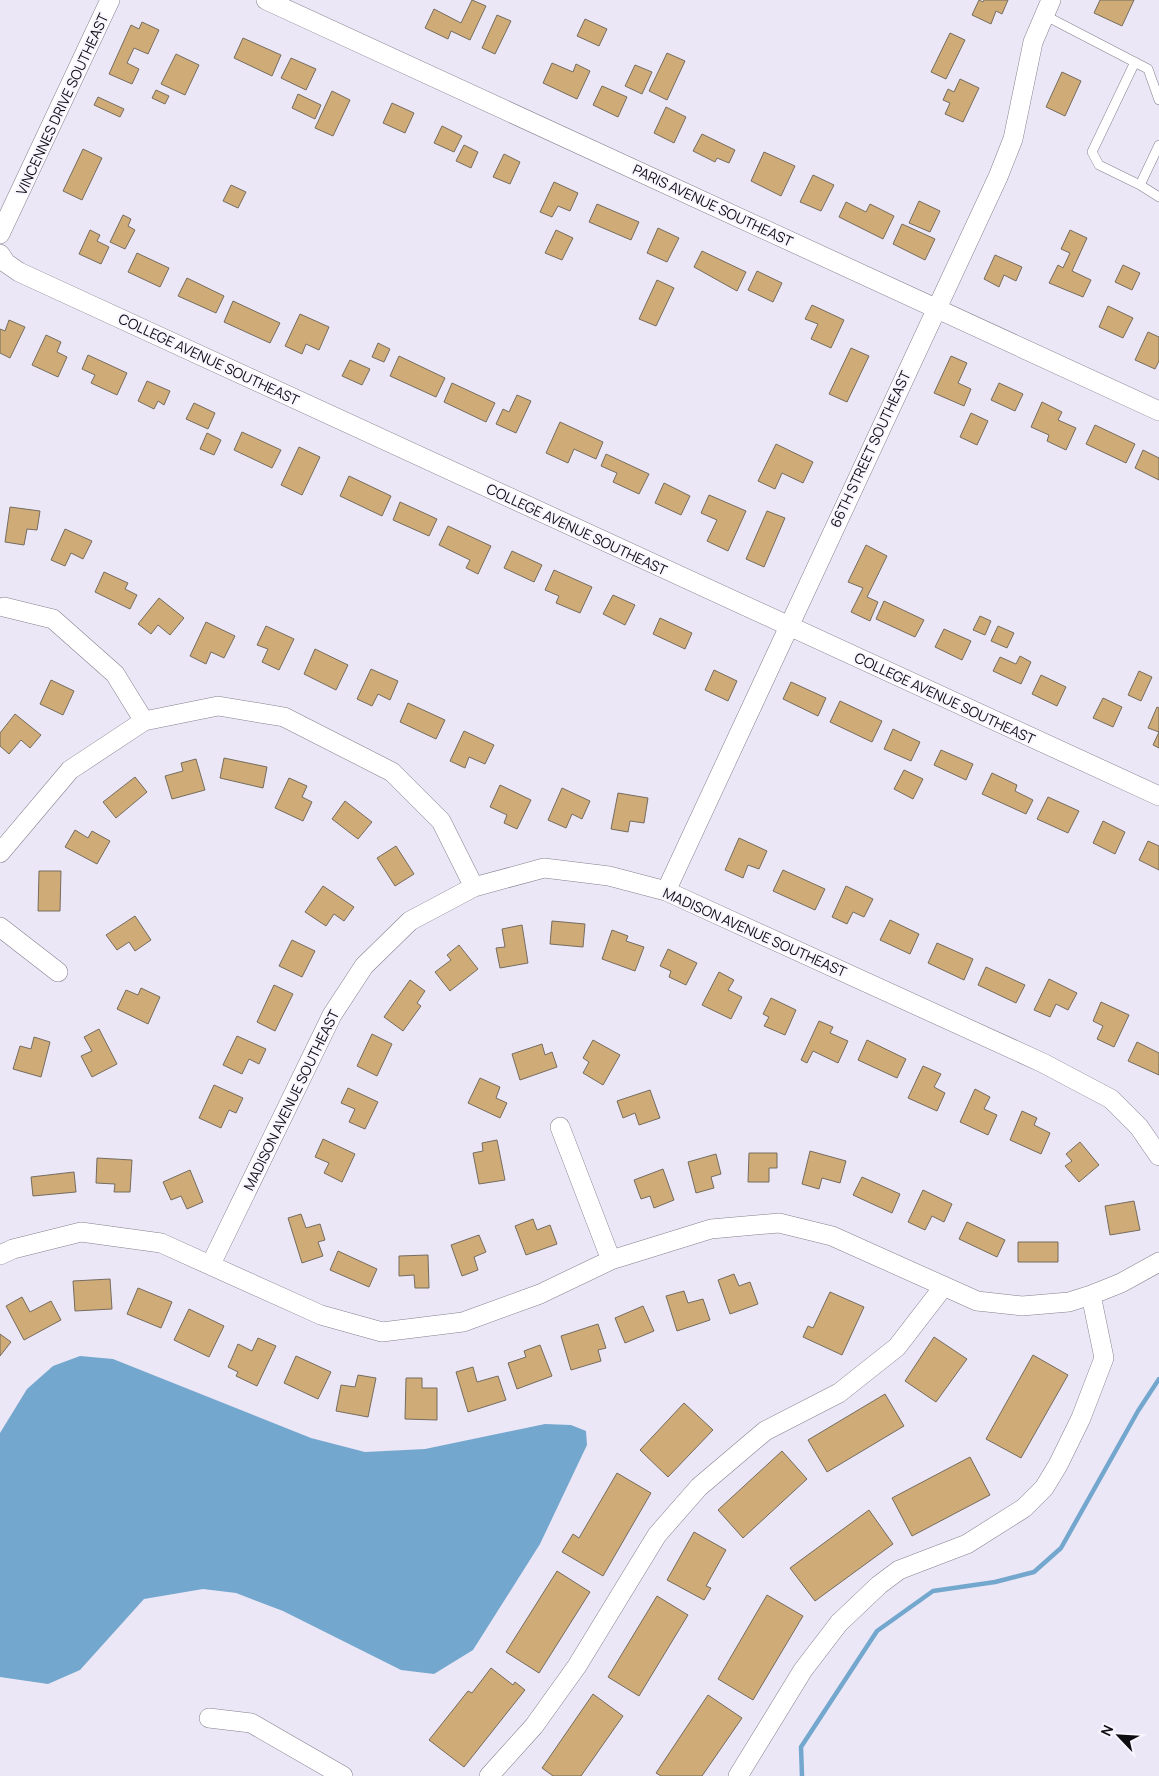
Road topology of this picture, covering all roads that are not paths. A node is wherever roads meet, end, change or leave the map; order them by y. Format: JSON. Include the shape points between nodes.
{"nodes":[{"id":1,"x":110,"y":0,"type":"edge"},
{"id":2,"x":266,"y":0,"type":"edge"},
{"id":3,"x":1048,"y":7,"type":"edge"},
{"id":4,"x":1135,"y":62,"type":"junction"},
{"id":5,"x":1159,"y":100,"type":"edge"},
{"id":6,"x":1159,"y":145,"type":"edge"},
{"id":7,"x":1140,"y":185,"type":"junction"},
{"id":8,"x":1159,"y":197,"type":"edge"},
{"id":9,"x":0,"y":234,"type":"edge"},
{"id":10,"x":0,"y":254,"type":"edge"},
{"id":11,"x":935,"y":308,"type":"junction"},
{"id":12,"x":1159,"y":411,"type":"edge"},
{"id":13,"x":4,"y":607,"type":"dead end"},
{"id":14,"x":789,"y":627,"type":"junction"},
{"id":15,"x":144,"y":721,"type":"junction"},
{"id":16,"x":1159,"y":796,"type":"edge"},
{"id":17,"x":0,"y":853,"type":"edge"},
{"id":18,"x":474,"y":887,"type":"junction"},
{"id":19,"x":666,"y":891,"type":"junction"},
{"id":20,"x":0,"y":927,"type":"edge"},
{"id":21,"x":58,"y":972,"type":"dead end"},
{"id":22,"x":560,"y":1127,"type":"dead end"},
{"id":23,"x":1159,"y":1156,"type":"edge"},
{"id":24,"x":0,"y":1255,"type":"edge"},
{"id":25,"x":611,"y":1260,"type":"junction"},
{"id":26,"x":1159,"y":1262,"type":"edge"},
{"id":27,"x":211,"y":1264,"type":"junction"},
{"id":28,"x":944,"y":1286,"type":"junction"},
{"id":29,"x":1091,"y":1295,"type":"junction"},
{"id":30,"x":209,"y":1718,"type":"dead end"},
{"id":31,"x":342,"y":1776,"type":"edge"},
{"id":32,"x":489,"y":1776,"type":"edge"},
{"id":33,"x":738,"y":1776,"type":"edge"}],
"edges":[{"from":1,"to":9,"type":"street","name":"VINCENNES DRIVE SOUTHEAST"},
{"from":2,"to":11,"type":"street","name":"PARIS AVENUE SOUTHEAST"},
{"from":3,"to":4,"type":"lane"},
{"from":3,"to":11,"type":"street","name":"66TH STREET SOUTHEAST","via":[[1033,42],[1013,139]]},
{"from":4,"to":5,"type":"lane","via":[[1148,69]]},
{"from":4,"to":7,"type":"lane","via":[[1092,152],[1099,165]]},
{"from":6,"to":7,"type":"lane"},
{"from":7,"to":8,"type":"lane"},
{"from":10,"to":14,"type":"street","name":"COLLEGE AVENUE SOUTHEAST","via":[[6,263],[28,276]]},
{"from":11,"to":12,"type":"street","name":"PARIS AVENUE SOUTHEAST"},
{"from":11,"to":14,"type":"street","name":"66TH STREET SOUTHEAST"},
{"from":13,"to":15,"type":"street","via":[[52,619],[115,674]]},
{"from":14,"to":16,"type":"street","name":"COLLEGE AVENUE SOUTHEAST"},
{"from":14,"to":19,"type":"street","name":"66TH STREET SOUTHEAST"},
{"from":15,"to":17,"type":"street","via":[[70,770]]},
{"from":15,"to":18,"type":"street","via":[[218,706],[284,717],[348,748],[392,772],[441,820]]},
{"from":18,"to":19,"type":"street","name":"MADISON AVENUE SOUTHEAST","via":[[544,868],[609,876]]},
{"from":18,"to":27,"type":"street","name":"MADISON AVENUE SOUTHEAST","via":[[410,921],[364,966],[332,1015]]},
{"from":19,"to":23,"type":"street","name":"MADISON AVENUE SOUTHEAST","via":[[1043,1063],[1112,1099]]},
{"from":20,"to":21,"type":"street"},
{"from":22,"to":25,"type":"street"},
{"from":24,"to":27,"type":"street","via":[[81,1232],[162,1243]]},
{"from":25,"to":27,"type":"street","via":[[540,1294],[463,1322],[382,1332],[321,1315]]},
{"from":25,"to":28,"type":"street","via":[[711,1229],[779,1223],[832,1236]]},
{"from":26,"to":29,"type":"street","via":[[1128,1280]]},
{"from":28,"to":29,"type":"street","via":[[977,1301],[1022,1306],[1069,1302]]},
{"from":28,"to":32,"type":"street","via":[[897,1348],[839,1393],[766,1431],[700,1487],[658,1535],[577,1666],[534,1726]]},
{"from":29,"to":33,"type":"street","via":[[1104,1358],[1081,1418],[1044,1488],[1024,1508],[967,1544],[898,1570],[879,1585],[839,1623],[803,1670]]},
{"from":30,"to":31,"type":"street","via":[[251,1723]]}]}
